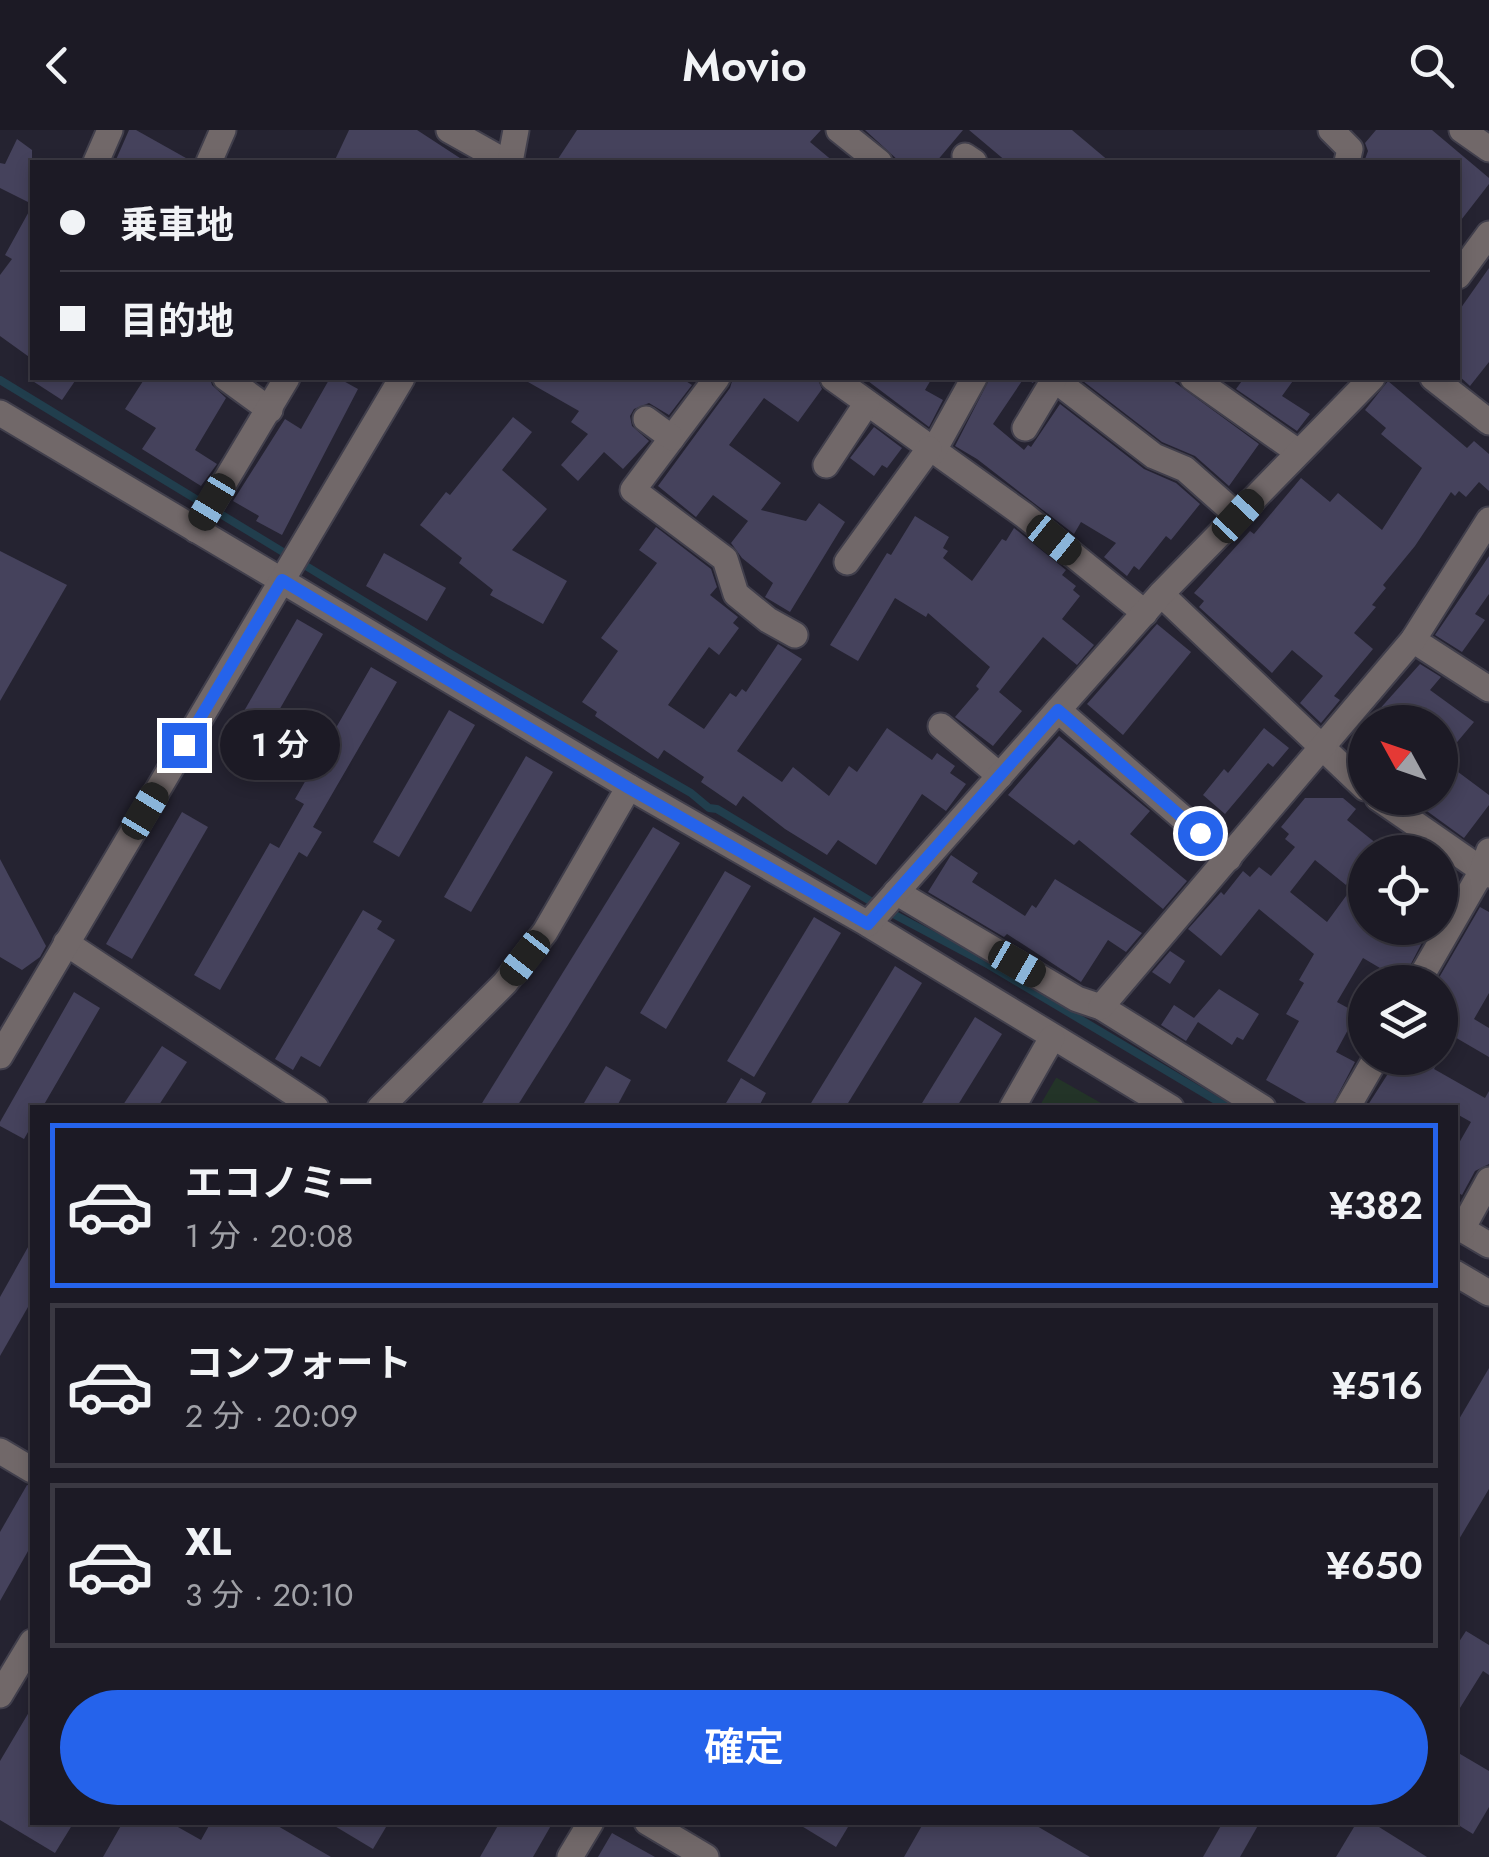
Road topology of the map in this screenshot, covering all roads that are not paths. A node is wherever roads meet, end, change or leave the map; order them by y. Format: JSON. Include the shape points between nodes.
{"nodes":[{"id":1,"x":110,"y":130,"type":"edge"},
{"id":2,"x":223,"y":130,"type":"edge"},
{"id":3,"x":449,"y":130,"type":"edge"},
{"id":4,"x":516,"y":130,"type":"edge"},
{"id":5,"x":1331,"y":130,"type":"edge"},
{"id":6,"x":1462,"y":130,"type":"edge"},
{"id":7,"x":833,"y":136,"type":"edge"},
{"id":8,"x":1489,"y":149,"type":"edge"},
{"id":9,"x":97,"y":160,"type":"edge"},
{"id":10,"x":210,"y":160,"type":"edge"},
{"id":11,"x":504,"y":160,"type":"edge"},
{"id":12,"x":508,"y":160,"type":"edge"},
{"id":13,"x":875,"y":160,"type":"edge"},
{"id":14,"x":1347,"y":160,"type":"edge"},
{"id":15,"x":1489,"y":234,"type":"edge"},
{"id":16,"x":1460,"y":273,"type":"edge"},
{"id":17,"x":229,"y":380,"type":"edge"},
{"id":18,"x":286,"y":380,"type":"edge"},
{"id":19,"x":401,"y":380,"type":"edge"},
{"id":20,"x":716,"y":380,"type":"edge"},
{"id":21,"x":836,"y":380,"type":"edge"},
{"id":22,"x":973,"y":380,"type":"edge"},
{"id":23,"x":1054,"y":380,"type":"edge"},
{"id":24,"x":1058,"y":380,"type":"edge"},
{"id":25,"x":1196,"y":380,"type":"edge"},
{"id":26,"x":1370,"y":380,"type":"edge"},
{"id":27,"x":1436,"y":380,"type":"edge"},
{"id":28,"x":868,"y":403,"type":"junction"},
{"id":29,"x":270,"y":410,"type":"junction"},
{"id":30,"x":0,"y":413,"type":"edge"},
{"id":31,"x":646,"y":418,"type":"dead end"},
{"id":32,"x":1489,"y":422,"type":"edge"},
{"id":33,"x":1025,"y":428,"type":"dead end"},
{"id":34,"x":672,"y":438,"type":"junction"},
{"id":35,"x":931,"y":450,"type":"junction"},
{"id":36,"x":1298,"y":452,"type":"junction"},
{"id":37,"x":826,"y":465,"type":"dead end"},
{"id":38,"x":1238,"y":516,"type":"junction"},
{"id":39,"x":1488,"y":525,"type":"edge"},
{"id":40,"x":196,"y":530,"type":"junction"},
{"id":41,"x":848,"y":562,"type":"dead end"},
{"id":42,"x":282,"y":580,"type":"junction"},
{"id":43,"x":1153,"y":604,"type":"junction"},
{"id":44,"x":795,"y":635,"type":"dead end"},
{"id":45,"x":1413,"y":640,"type":"junction"},
{"id":46,"x":1489,"y":689,"type":"edge"},
{"id":47,"x":1058,"y":710,"type":"junction"},
{"id":48,"x":940,"y":726,"type":"dead end"},
{"id":49,"x":1322,"y":749,"type":"junction"},
{"id":50,"x":1348,"y":773,"type":"edge"},
{"id":51,"x":1000,"y":776,"type":"junction"},
{"id":52,"x":629,"y":788,"type":"junction"},
{"id":53,"x":1405,"y":815,"type":"edge"},
{"id":54,"x":1229,"y":858,"type":"junction"},
{"id":55,"x":1487,"y":866,"type":"edge"},
{"id":56,"x":896,"y":892,"type":"junction"},
{"id":57,"x":868,"y":924,"type":"junction"},
{"id":58,"x":66,"y":943,"type":"junction"},
{"id":59,"x":1428,"y":965,"type":"edge"},
{"id":60,"x":1101,"y":1007,"type":"junction"},
{"id":61,"x":1052,"y":1038,"type":"junction"},
{"id":62,"x":0,"y":1056,"type":"edge"},
{"id":63,"x":1366,"y":1075,"type":"edge"},
{"id":64,"x":311,"y":1105,"type":"edge"},
{"id":65,"x":383,"y":1105,"type":"edge"},
{"id":66,"x":1014,"y":1105,"type":"edge"},
{"id":67,"x":1167,"y":1105,"type":"edge"},
{"id":68,"x":1258,"y":1105,"type":"edge"},
{"id":69,"x":1349,"y":1105,"type":"edge"},
{"id":70,"x":1489,"y":1180,"type":"edge"},
{"id":71,"x":1458,"y":1227,"type":"edge"},
{"id":72,"x":1489,"y":1245,"type":"edge"},
{"id":73,"x":1458,"y":1275,"type":"edge"},
{"id":74,"x":1489,"y":1293,"type":"edge"},
{"id":75,"x":0,"y":1451,"type":"edge"},
{"id":76,"x":30,"y":1469,"type":"edge"},
{"id":77,"x":30,"y":1645,"type":"edge"},
{"id":78,"x":0,"y":1695,"type":"edge"},
{"id":79,"x":589,"y":1825,"type":"edge"},
{"id":80,"x":652,"y":1825,"type":"edge"},
{"id":81,"x":570,"y":1857,"type":"edge"},
{"id":82,"x":706,"y":1857,"type":"edge"}],
"edges":[{"from":1,"to":9,"type":"street"},
{"from":2,"to":10,"type":"street"},
{"from":3,"to":11,"type":"street"},
{"from":4,"to":12,"type":"street"},
{"from":5,"to":14,"type":"street","via":[[1350,149]]},
{"from":6,"to":8,"type":"street"},
{"from":7,"to":13,"type":"street"},
{"from":15,"to":16,"type":"street"},
{"from":17,"to":29,"type":"street"},
{"from":18,"to":29,"type":"street"},
{"from":19,"to":42,"type":"street"},
{"from":20,"to":34,"type":"street"},
{"from":21,"to":28,"type":"street"},
{"from":22,"to":35,"type":"street"},
{"from":23,"to":33,"type":"street"},
{"from":24,"to":38,"type":"street","via":[[1154,456],[1185,469]]},
{"from":25,"to":36,"type":"street"},
{"from":26,"to":36,"type":"street"},
{"from":27,"to":32,"type":"street"},
{"from":28,"to":35,"type":"street"},
{"from":28,"to":37,"type":"street"},
{"from":29,"to":40,"type":"street"},
{"from":30,"to":40,"type":"street"},
{"from":31,"to":34,"type":"street"},
{"from":34,"to":44,"type":"street","via":[[633,490],[725,559],[736,594]]},
{"from":35,"to":41,"type":"street"},
{"from":35,"to":43,"type":"street"},
{"from":36,"to":38,"type":"street"},
{"from":38,"to":43,"type":"street"},
{"from":39,"to":45,"type":"street"},
{"from":40,"to":42,"type":"street"},
{"from":42,"to":52,"type":"street"},
{"from":42,"to":58,"type":"street"},
{"from":43,"to":47,"type":"street"},
{"from":43,"to":49,"type":"street"},
{"from":45,"to":46,"type":"street"},
{"from":45,"to":49,"type":"street"},
{"from":47,"to":51,"type":"street"},
{"from":47,"to":54,"type":"street"},
{"from":48,"to":51,"type":"street"},
{"from":49,"to":50,"type":"street"},
{"from":49,"to":54,"type":"street"},
{"from":51,"to":56,"type":"street"},
{"from":52,"to":57,"type":"street"},
{"from":52,"to":65,"type":"street","via":[[545,932],[465,1026]]},
{"from":53,"to":55,"type":"street"},
{"from":54,"to":60,"type":"street"},
{"from":55,"to":59,"type":"street"},
{"from":56,"to":57,"type":"street"},
{"from":56,"to":60,"type":"street"},
{"from":57,"to":61,"type":"street"},
{"from":58,"to":62,"type":"street"},
{"from":58,"to":64,"type":"street"},
{"from":60,"to":68,"type":"street"},
{"from":61,"to":66,"type":"street"},
{"from":61,"to":67,"type":"street"},
{"from":63,"to":69,"type":"street"},
{"from":70,"to":71,"type":"street"},
{"from":71,"to":72,"type":"street"},
{"from":73,"to":74,"type":"street"},
{"from":75,"to":76,"type":"street"},
{"from":77,"to":78,"type":"street"},
{"from":79,"to":81,"type":"street"},
{"from":80,"to":82,"type":"street"}]}
